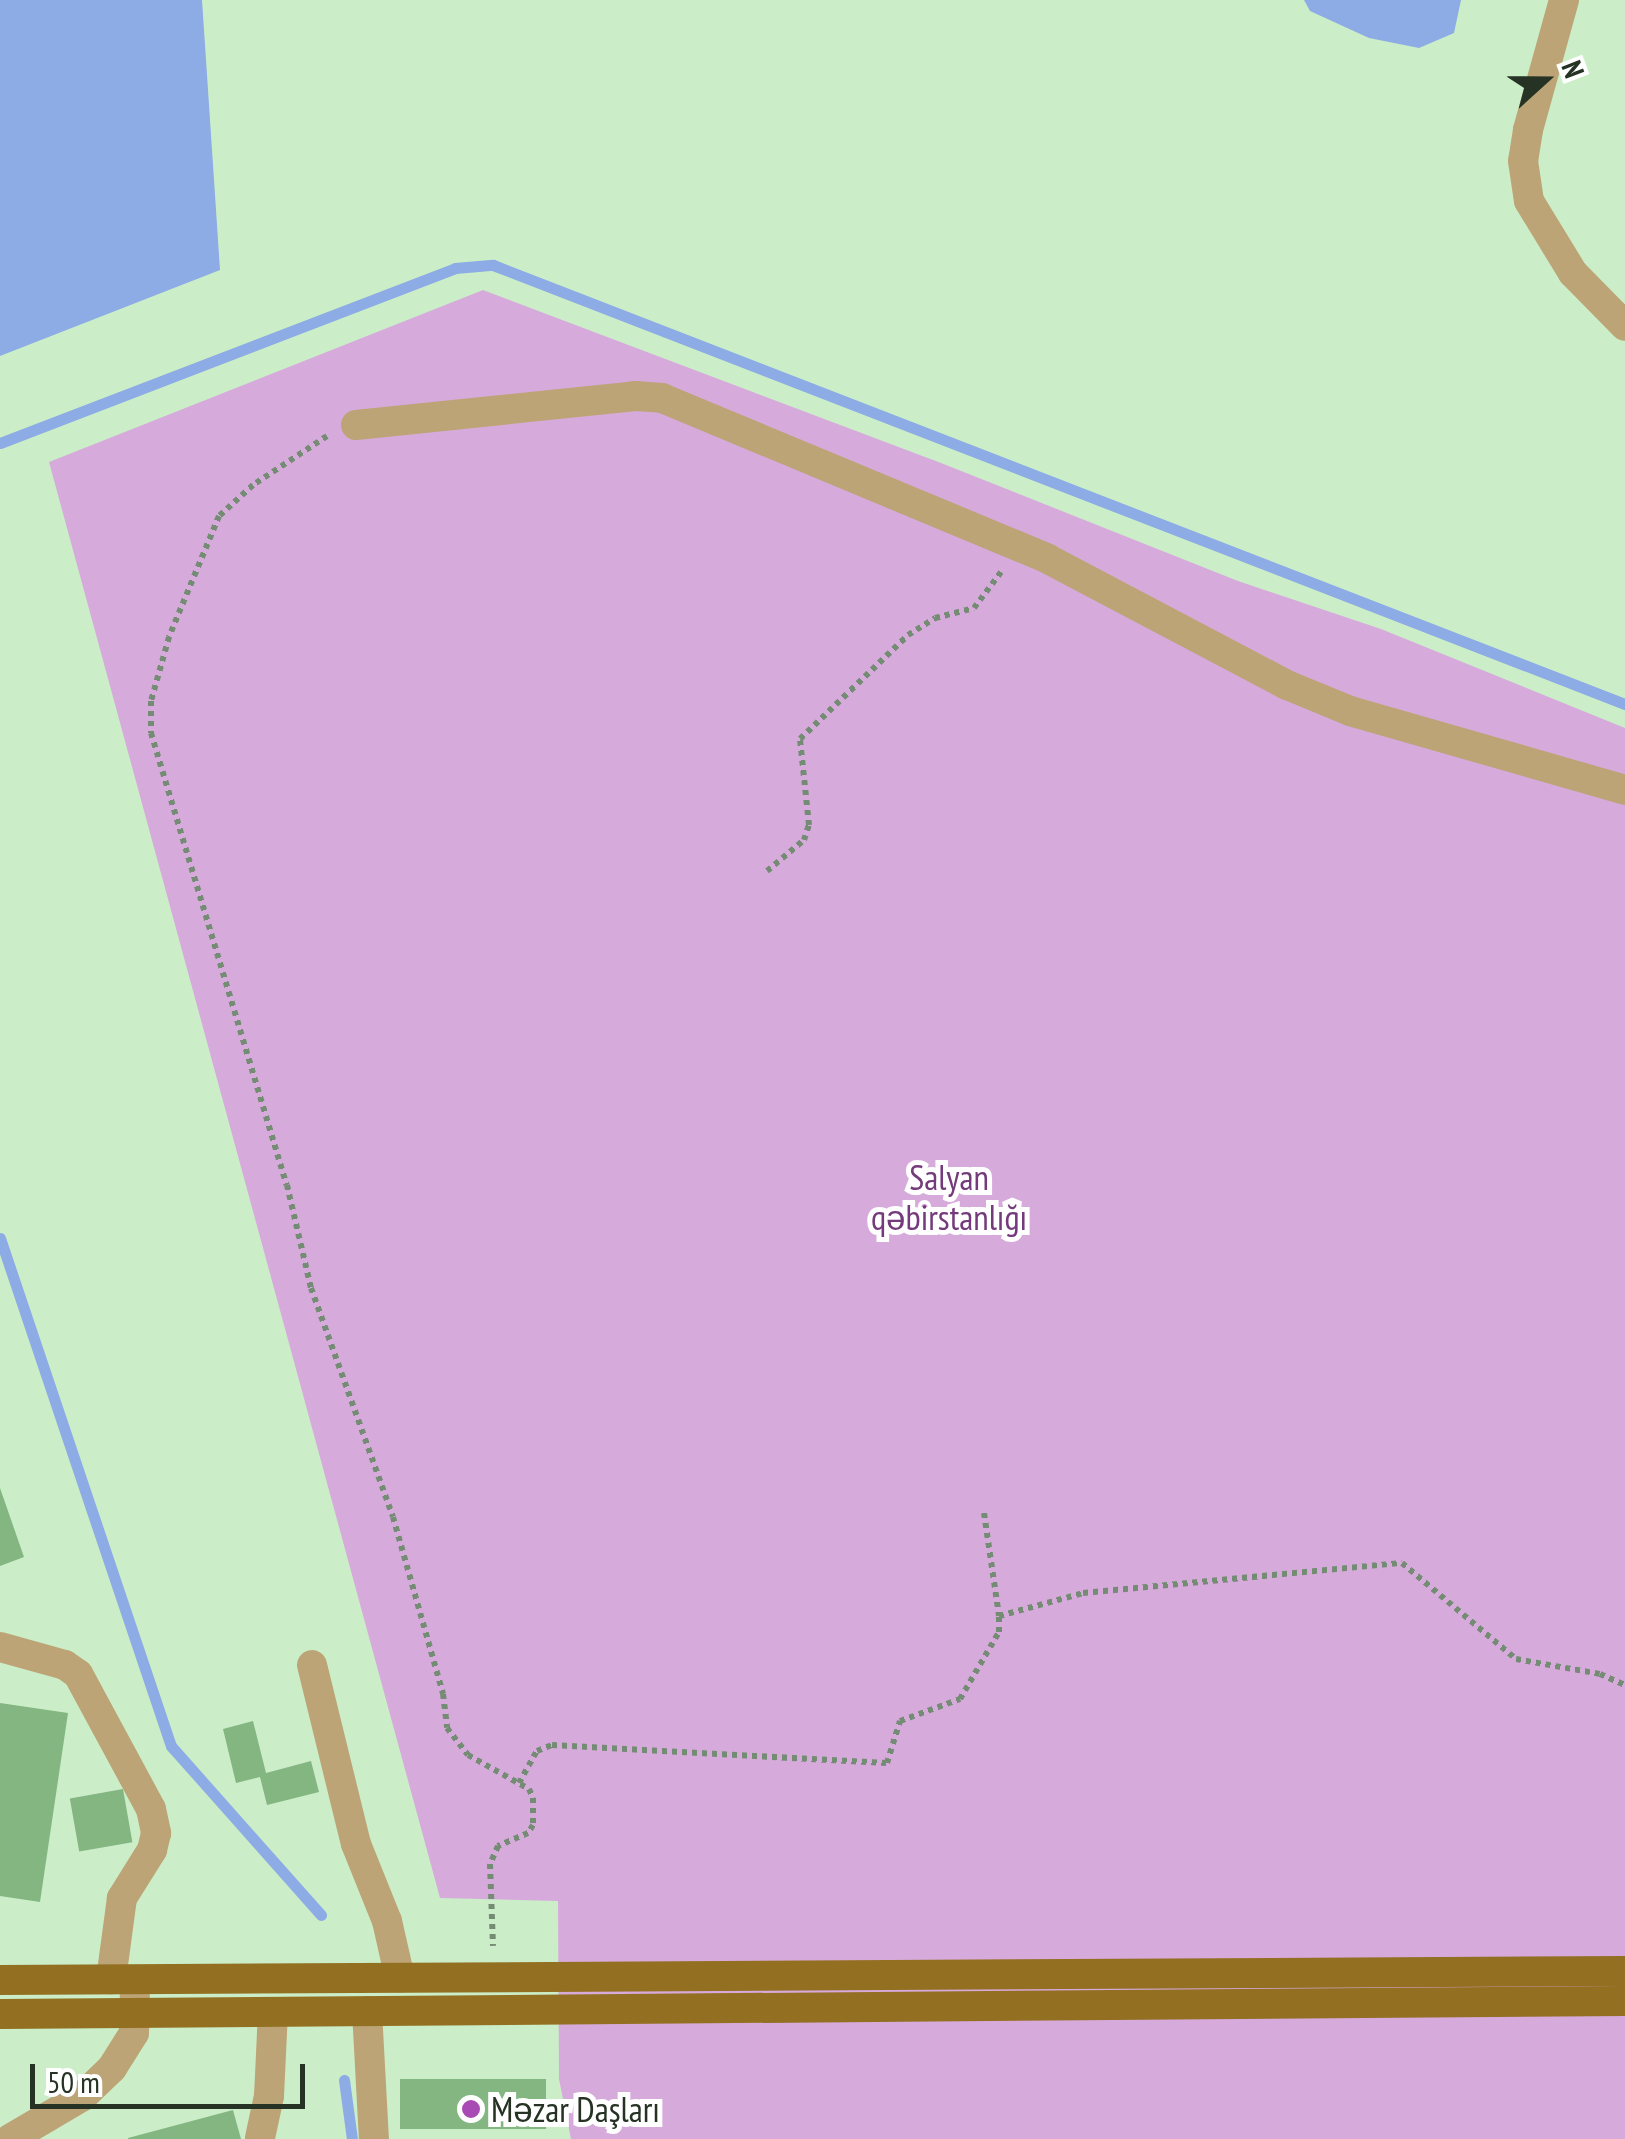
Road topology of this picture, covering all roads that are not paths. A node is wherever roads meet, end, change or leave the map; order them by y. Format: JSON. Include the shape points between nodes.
{"nodes":[{"id":1,"x":1564,"y":0,"type":"edge"},
{"id":2,"x":1625,"y":326,"type":"edge"},
{"id":3,"x":356,"y":425,"type":"road end"},
{"id":4,"x":1625,"y":790,"type":"edge"},
{"id":5,"x":0,"y":1647,"type":"edge"},
{"id":6,"x":312,"y":1665,"type":"dead end"},
{"id":7,"x":1625,"y":1971,"type":"edge"},
{"id":8,"x":400,"y":1978,"type":"junction"},
{"id":9,"x":123,"y":1979,"type":"junction"},
{"id":10,"x":0,"y":1980,"type":"edge"},
{"id":11,"x":1625,"y":2001,"type":"edge"},
{"id":12,"x":366,"y":2011,"type":"junction"},
{"id":13,"x":273,"y":2012,"type":"junction"},
{"id":14,"x":135,"y":2013,"type":"junction"},
{"id":15,"x":0,"y":2014,"type":"edge"},
{"id":16,"x":260,"y":2138,"type":"edge"},
{"id":17,"x":10,"y":2139,"type":"edge"},
{"id":18,"x":374,"y":2139,"type":"edge"}],
"edges":[{"from":1,"to":2,"type":"street","via":[[1528,130],[1523,161],[1529,201],[1573,273]]},
{"from":3,"to":4,"type":"street","via":[[662,398],[1018,546],[1287,686],[1350,711]]},
{"from":5,"to":9,"type":"street","via":[[66,1664],[78,1674],[150,1810],[152,1850],[115,1920]]},
{"from":6,"to":8,"type":"street","via":[[356,1844],[387,1922]]},
{"from":7,"to":8,"type":"main road"},
{"from":8,"to":9,"type":"main road"},
{"from":9,"to":10,"type":"main road"},
{"from":9,"to":14,"type":"street"},
{"from":11,"to":12,"type":"main road"},
{"from":12,"to":13,"type":"main road"},
{"from":12,"to":18,"type":"street"},
{"from":13,"to":14,"type":"main road"},
{"from":13,"to":16,"type":"street"},
{"from":14,"to":15,"type":"main road"},
{"from":14,"to":17,"type":"street","via":[[130,2046],[93,2089]]}]}
